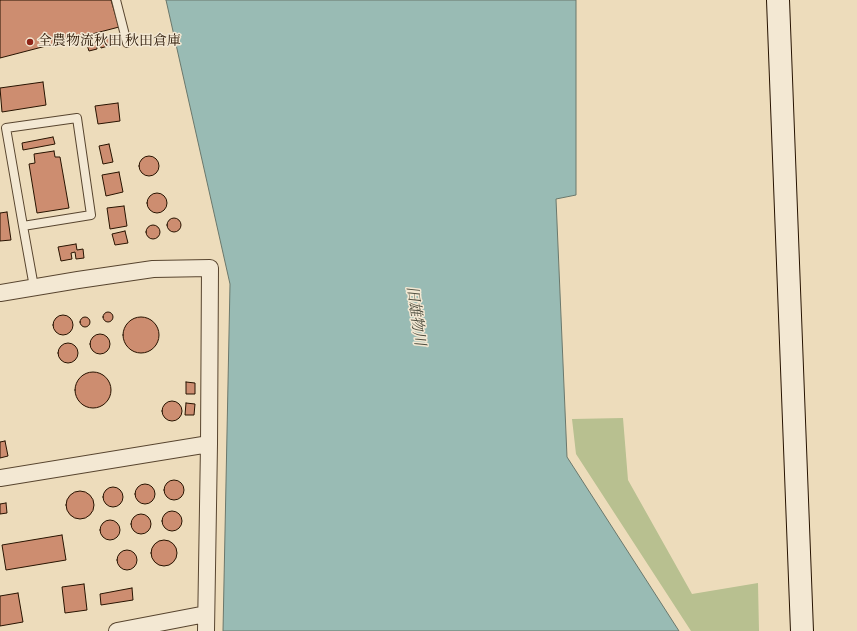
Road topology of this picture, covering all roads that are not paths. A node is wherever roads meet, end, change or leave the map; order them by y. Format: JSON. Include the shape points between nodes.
{"nodes":[{"id":1,"x":116,"y":0,"type":"edge"},
{"id":2,"x":778,"y":0,"type":"edge"},
{"id":3,"x":127,"y":43,"type":"dead end"},
{"id":4,"x":3,"y":129,"type":"edge"},
{"id":5,"x":23,"y":226,"type":"junction"},
{"id":6,"x":34,"y":287,"type":"junction"},
{"id":7,"x":0,"y":293,"type":"edge"},
{"id":8,"x":209,"y":444,"type":"junction"},
{"id":9,"x":0,"y":478,"type":"edge"},
{"id":10,"x":206,"y":614,"type":"junction"},
{"id":11,"x":117,"y":631,"type":"edge"},
{"id":12,"x":206,"y":631,"type":"edge"},
{"id":13,"x":802,"y":631,"type":"edge"}],
"edges":[{"from":1,"to":3,"type":"lane"},
{"from":2,"to":13,"type":"street"},
{"from":4,"to":5,"type":"lane"},
{"from":4,"to":5,"type":"lane","via":[[77,118],[91,215]]},
{"from":5,"to":6,"type":"lane"},
{"from":6,"to":7,"type":"street"},
{"from":6,"to":8,"type":"street","via":[[153,269],[210,268]]},
{"from":8,"to":9,"type":"street"},
{"from":8,"to":10,"type":"street"},
{"from":10,"to":11,"type":"street"},
{"from":10,"to":12,"type":"street"}]}
